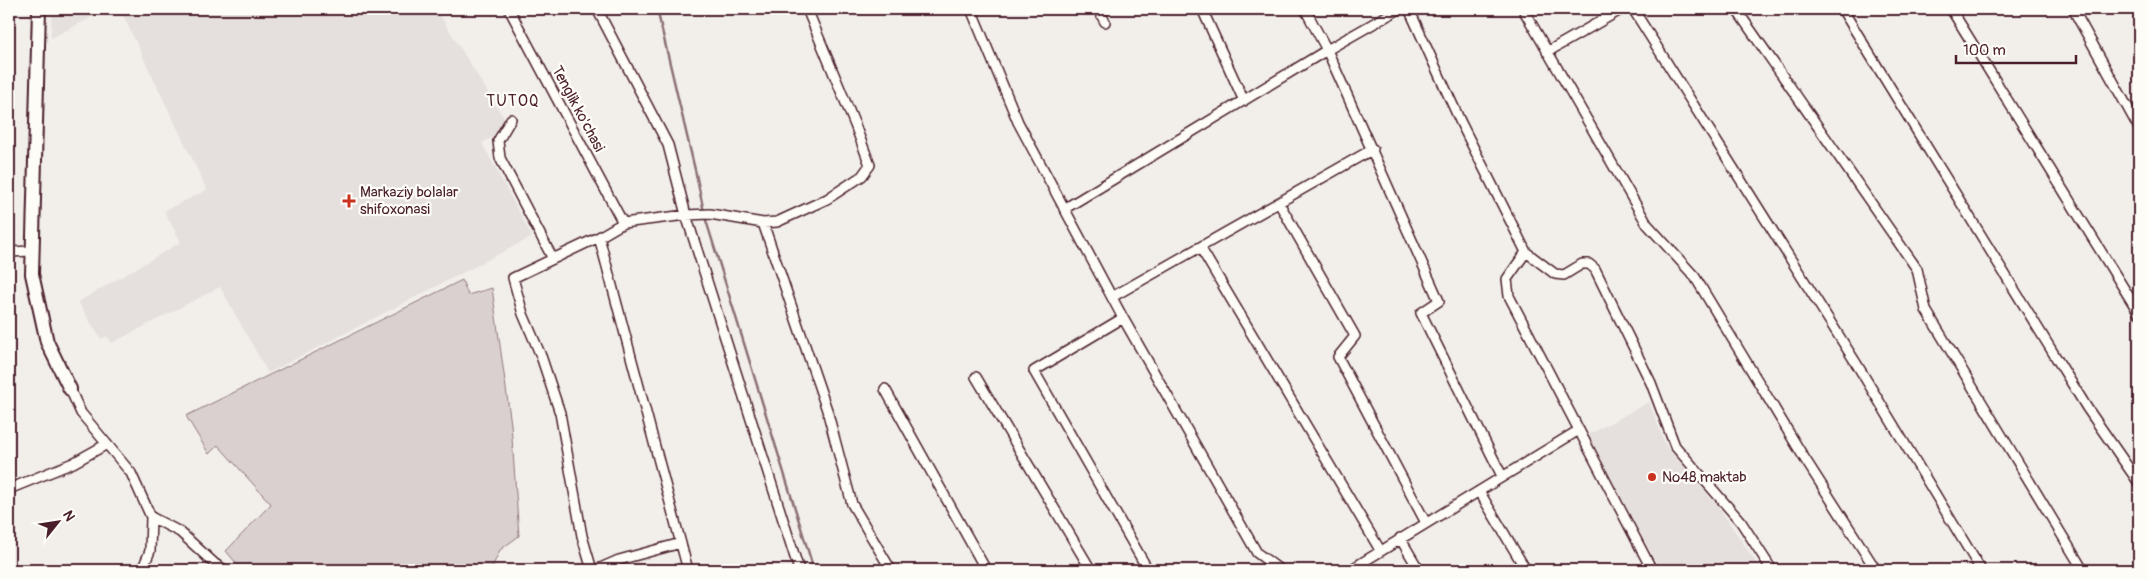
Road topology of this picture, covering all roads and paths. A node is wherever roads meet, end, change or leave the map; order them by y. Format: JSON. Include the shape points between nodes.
{"nodes":[{"id":1,"x":39,"y":9,"type":"edge"},
{"id":2,"x":509,"y":9,"type":"edge"},
{"id":3,"x":597,"y":9,"type":"edge"},
{"id":4,"x":807,"y":9,"type":"edge"},
{"id":5,"x":971,"y":9,"type":"edge"},
{"id":6,"x":1098,"y":9,"type":"edge"},
{"id":7,"x":1202,"y":9,"type":"edge"},
{"id":8,"x":1305,"y":9,"type":"edge"},
{"id":9,"x":1399,"y":9,"type":"edge"},
{"id":10,"x":1409,"y":9,"type":"edge"},
{"id":11,"x":1523,"y":9,"type":"edge"},
{"id":12,"x":1622,"y":9,"type":"edge"},
{"id":13,"x":1633,"y":9,"type":"edge"},
{"id":14,"x":1736,"y":9,"type":"edge"},
{"id":15,"x":1842,"y":9,"type":"edge"},
{"id":16,"x":1951,"y":9,"type":"edge"},
{"id":17,"x":2073,"y":9,"type":"edge"},
{"id":18,"x":1105,"y":22,"type":"dead end"},
{"id":19,"x":1327,"y":50,"type":"junction"},
{"id":20,"x":1547,"y":52,"type":"junction"},
{"id":21,"x":1244,"y":101,"type":"junction"},
{"id":22,"x":511,"y":118,"type":"dead end"},
{"id":23,"x":2139,"y":128,"type":"edge"},
{"id":24,"x":1373,"y":149,"type":"junction"},
{"id":25,"x":1278,"y":203,"type":"junction"},
{"id":26,"x":1064,"y":209,"type":"junction"},
{"id":27,"x":691,"y":215,"type":"junction"},
{"id":28,"x":623,"y":223,"type":"junction"},
{"id":29,"x":763,"y":223,"type":"junction"},
{"id":30,"x":599,"y":237,"type":"junction"},
{"id":31,"x":1200,"y":248,"type":"junction"},
{"id":32,"x":32,"y":251,"type":"junction"},
{"id":33,"x":9,"y":252,"type":"edge"},
{"id":34,"x":1526,"y":252,"type":"junction"},
{"id":35,"x":553,"y":259,"type":"junction"},
{"id":36,"x":1112,"y":297,"type":"junction"},
{"id":37,"x":2138,"y":310,"type":"edge"},
{"id":38,"x":1123,"y":318,"type":"junction"},
{"id":39,"x":976,"y":377,"type":"dead end"},
{"id":40,"x":70,"y":388,"type":"joint"},
{"id":41,"x":885,"y":389,"type":"dead end"},
{"id":42,"x":1579,"y":430,"type":"junction"},
{"id":43,"x":106,"y":444,"type":"junction"},
{"id":44,"x":1502,"y":476,"type":"junction"},
{"id":45,"x":2139,"y":483,"type":"edge"},
{"id":46,"x":9,"y":489,"type":"edge"},
{"id":47,"x":1479,"y":492,"type":"junction"},
{"id":48,"x":152,"y":517,"type":"junction"},
{"id":49,"x":1426,"y":523,"type":"junction"},
{"id":50,"x":1400,"y":538,"type":"junction"},
{"id":51,"x":681,"y":542,"type":"junction"},
{"id":52,"x":1380,"y":550,"type":"junction"},
{"id":53,"x":142,"y":570,"type":"edge"},
{"id":54,"x":225,"y":570,"type":"edge"},
{"id":55,"x":594,"y":570,"type":"edge"},
{"id":56,"x":688,"y":570,"type":"edge"},
{"id":57,"x":799,"y":570,"type":"edge"},
{"id":58,"x":890,"y":570,"type":"edge"},
{"id":59,"x":986,"y":570,"type":"edge"},
{"id":60,"x":1091,"y":570,"type":"edge"},
{"id":61,"x":1148,"y":570,"type":"edge"},
{"id":62,"x":1280,"y":570,"type":"edge"},
{"id":63,"x":1350,"y":570,"type":"edge"},
{"id":64,"x":1419,"y":570,"type":"edge"},
{"id":65,"x":1526,"y":570,"type":"edge"},
{"id":66,"x":1652,"y":570,"type":"edge"},
{"id":67,"x":1772,"y":570,"type":"edge"},
{"id":68,"x":1876,"y":570,"type":"edge"},
{"id":69,"x":1981,"y":570,"type":"edge"},
{"id":70,"x":2083,"y":570,"type":"edge"}],
"edges":[{"from":1,"to":32,"type":"street"},
{"from":2,"to":28,"type":"street","name":"Tenglik ko'chasi"},
{"from":3,"to":27,"type":"street","via":[[668,145]]},
{"from":4,"to":29,"type":"street","via":[[870,165],[862,176],[827,199],[777,222]]},
{"from":5,"to":26,"type":"street","via":[[1018,122]]},
{"from":6,"to":18,"type":"street"},
{"from":7,"to":21,"type":"street"},
{"from":8,"to":19,"type":"street"},
{"from":9,"to":19,"type":"street"},
{"from":10,"to":34,"type":"street","via":[[1461,123]]},
{"from":11,"to":20,"type":"street"},
{"from":12,"to":20,"type":"street"},
{"from":13,"to":69,"type":"street","via":[[1856,363]]},
{"from":14,"to":70,"type":"street","via":[[1917,270],[1926,310]]},
{"from":15,"to":45,"type":"street","via":[[2087,408]]},
{"from":16,"to":37,"type":"street"},
{"from":17,"to":23,"type":"street"},
{"from":19,"to":21,"type":"street"},
{"from":19,"to":24,"type":"street"},
{"from":20,"to":68,"type":"street","via":[[1647,224],[1694,277]]},
{"from":21,"to":26,"type":"street"},
{"from":22,"to":35,"type":"street","via":[[498,142],[500,158]]},
{"from":24,"to":25,"type":"street"},
{"from":24,"to":44,"type":"street","via":[[1440,301],[1421,313]]},
{"from":25,"to":31,"type":"street"},
{"from":25,"to":49,"type":"street","via":[[1355,336],[1338,357]]},
{"from":26,"to":36,"type":"street"},
{"from":27,"to":28,"type":"street"},
{"from":27,"to":29,"type":"street","via":[[710,214]]},
{"from":27,"to":57,"type":"street"},
{"from":28,"to":30,"type":"street"},
{"from":29,"to":58,"type":"street","via":[[827,410],[852,504]]},
{"from":30,"to":35,"type":"street"},
{"from":30,"to":51,"type":"street"},
{"from":31,"to":36,"type":"street"},
{"from":31,"to":52,"type":"street"},
{"from":32,"to":33,"type":"street"},
{"from":32,"to":40,"type":"street","via":[[32,274],[47,342]]},
{"from":34,"to":42,"type":"street","via":[[1507,279],[1509,296]]},
{"from":34,"to":67,"type":"street","via":[[1555,274],[1564,275],[1582,264],[1589,264],[1595,269],[1651,384],[1675,446],[1741,522]]},
{"from":35,"to":55,"type":"street","via":[[512,278],[560,413],[582,536]]},
{"from":36,"to":38,"type":"street"},
{"from":38,"to":61,"type":"street","via":[[1034,371]]},
{"from":38,"to":62,"type":"street","via":[[1256,553]]},
{"from":39,"to":60,"type":"street"},
{"from":40,"to":43,"type":"street","via":[[81,413]]},
{"from":41,"to":59,"type":"street"},
{"from":42,"to":44,"type":"street"},
{"from":42,"to":66,"type":"street"},
{"from":43,"to":46,"type":"street","via":[[73,463]]},
{"from":43,"to":48,"type":"street","via":[[131,473]]},
{"from":44,"to":47,"type":"street"},
{"from":47,"to":49,"type":"street"},
{"from":47,"to":65,"type":"street"},
{"from":48,"to":53,"type":"street","via":[[150,551]]},
{"from":48,"to":54,"type":"street","via":[[180,532]]},
{"from":49,"to":50,"type":"street"},
{"from":50,"to":52,"type":"street"},
{"from":50,"to":64,"type":"street"},
{"from":51,"to":55,"type":"street"},
{"from":51,"to":56,"type":"street"},
{"from":52,"to":63,"type":"street"}]}
